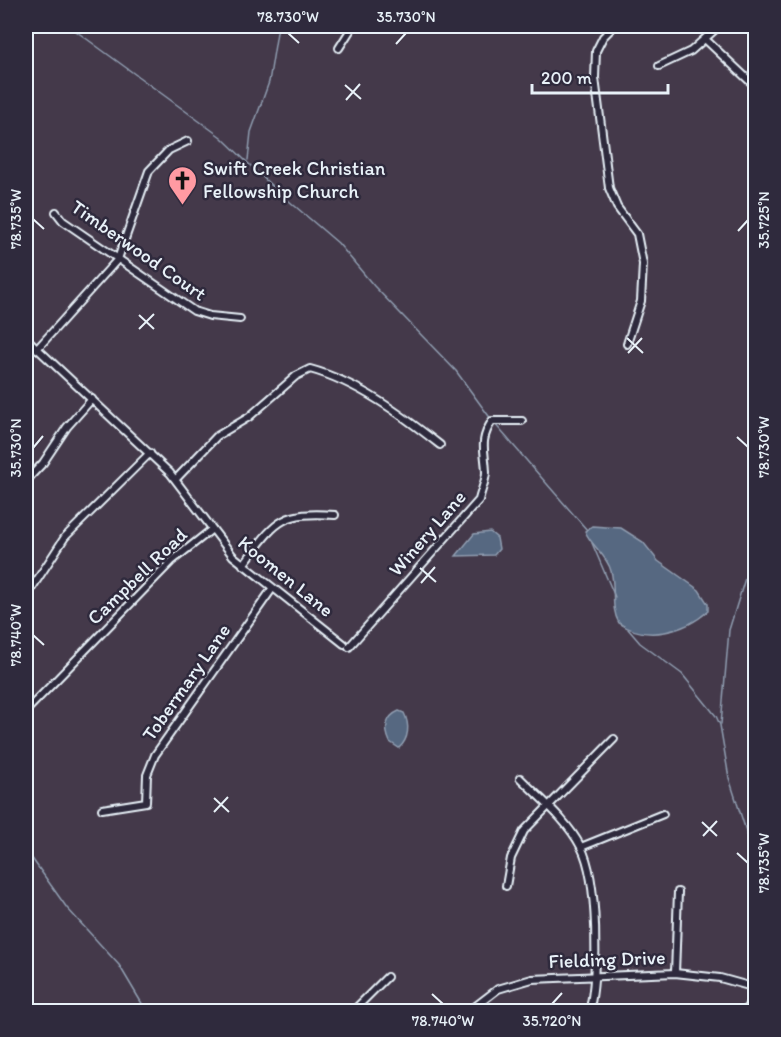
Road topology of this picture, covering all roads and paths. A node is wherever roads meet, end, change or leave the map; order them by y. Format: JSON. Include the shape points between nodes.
{"nodes":[{"id":1,"x":353,"y":26,"type":"edge"},
{"id":2,"x":614,"y":26,"type":"edge"},
{"id":3,"x":719,"y":26,"type":"edge"},
{"id":4,"x":705,"y":39,"type":"junction"},
{"id":5,"x":339,"y":48,"type":"dead end"},
{"id":6,"x":659,"y":66,"type":"dead end"},
{"id":7,"x":756,"y":87,"type":"edge"},
{"id":8,"x":188,"y":141,"type":"dead end"},
{"id":9,"x":56,"y":212,"type":"dead end"},
{"id":10,"x":118,"y":259,"type":"junction"},
{"id":11,"x":240,"y":319,"type":"dead end"},
{"id":12,"x":26,"y":338,"type":"edge"},
{"id":13,"x":627,"y":344,"type":"dead end"},
{"id":14,"x":37,"y":349,"type":"junction"},
{"id":15,"x":92,"y":399,"type":"junction"},
{"id":16,"x":522,"y":421,"type":"dead end"},
{"id":17,"x":440,"y":445,"type":"dead end"},
{"id":18,"x":150,"y":453,"type":"junction"},
{"id":19,"x":176,"y":479,"type":"junction"},
{"id":20,"x":26,"y":481,"type":"edge"},
{"id":21,"x":336,"y":515,"type":"dead end"},
{"id":22,"x":211,"y":530,"type":"junction"},
{"id":23,"x":243,"y":565,"type":"junction"},
{"id":24,"x":272,"y":589,"type":"junction"},
{"id":25,"x":26,"y":597,"type":"edge"},
{"id":26,"x":346,"y":645,"type":"joint"},
{"id":27,"x":26,"y":711,"type":"edge"},
{"id":28,"x":614,"y":739,"type":"dead end"},
{"id":29,"x":520,"y":778,"type":"dead end"},
{"id":30,"x":548,"y":806,"type":"junction"},
{"id":31,"x":102,"y":809,"type":"dead end"},
{"id":32,"x":663,"y":814,"type":"dead end"},
{"id":33,"x":581,"y":847,"type":"junction"},
{"id":34,"x":506,"y":886,"type":"dead end"},
{"id":35,"x":678,"y":892,"type":"dead end"},
{"id":36,"x":675,"y":973,"type":"junction"},
{"id":37,"x":595,"y":976,"type":"junction"},
{"id":38,"x":387,"y":977,"type":"dead end"},
{"id":39,"x":756,"y":989,"type":"edge"},
{"id":40,"x":352,"y":1011,"type":"edge"},
{"id":41,"x":468,"y":1011,"type":"edge"},
{"id":42,"x":589,"y":1011,"type":"edge"},
{"id":43,"x":745,"y":1011,"type":"edge"}],
"edges":[{"from":1,"to":5,"type":"street"},
{"from":2,"to":13,"type":"street","via":[[596,51],[595,78],[609,188],[617,207],[638,234],[643,264],[641,301]]},
{"from":3,"to":4,"type":"street"},
{"from":4,"to":6,"type":"street","via":[[691,51]]},
{"from":4,"to":7,"type":"street"},
{"from":8,"to":10,"type":"street","via":[[162,156],[148,171]]},
{"from":9,"to":10,"type":"street","name":"Timberwood Court"},
{"from":10,"to":11,"type":"street","name":"Timberwood Court","via":[[194,311]]},
{"from":10,"to":14,"type":"street"},
{"from":12,"to":14,"type":"street","name":"Campbell Road"},
{"from":14,"to":15,"type":"street","name":"Campbell Road"},
{"from":15,"to":18,"type":"street","name":"Campbell Road"},
{"from":15,"to":20,"type":"street"},
{"from":16,"to":26,"type":"street","name":"Winery Lane","via":[[492,420],[482,448],[486,474],[479,500]]},
{"from":17,"to":19,"type":"street","via":[[399,412],[310,369],[296,376],[249,417],[217,436]]},
{"from":18,"to":19,"type":"street","name":"Campbell Road"},
{"from":18,"to":25,"type":"street","via":[[65,537]]},
{"from":19,"to":22,"type":"street","name":"Campbell Road"},
{"from":21,"to":23,"type":"street","via":[[303,513],[283,519]]},
{"from":22,"to":23,"type":"street","name":"Koomen Lane"},
{"from":22,"to":27,"type":"street","name":"Campbell Road","via":[[172,561]]},
{"from":23,"to":24,"type":"street","name":"Koomen Lane"},
{"from":24,"to":26,"type":"street","name":"Koomen Lane"},
{"from":24,"to":31,"type":"street","name":"Tobermary Lane","via":[[155,755],[147,775],[146,802]]},
{"from":28,"to":30,"type":"street"},
{"from":29,"to":30,"type":"street"},
{"from":30,"to":33,"type":"street"},
{"from":30,"to":34,"type":"street","via":[[517,842]]},
{"from":32,"to":33,"type":"street"},
{"from":33,"to":37,"type":"street","via":[[591,876]]},
{"from":35,"to":36,"type":"street"},
{"from":36,"to":37,"type":"street","name":"Fielding Drive"},
{"from":36,"to":39,"type":"street","name":"Fielding Drive","via":[[720,978]]},
{"from":37,"to":41,"type":"street","name":"Fielding Drive","via":[[516,982],[488,994]]},
{"from":37,"to":42,"type":"street"},
{"from":38,"to":40,"type":"street"},
{"from":39,"to":43,"type":"street"}]}
